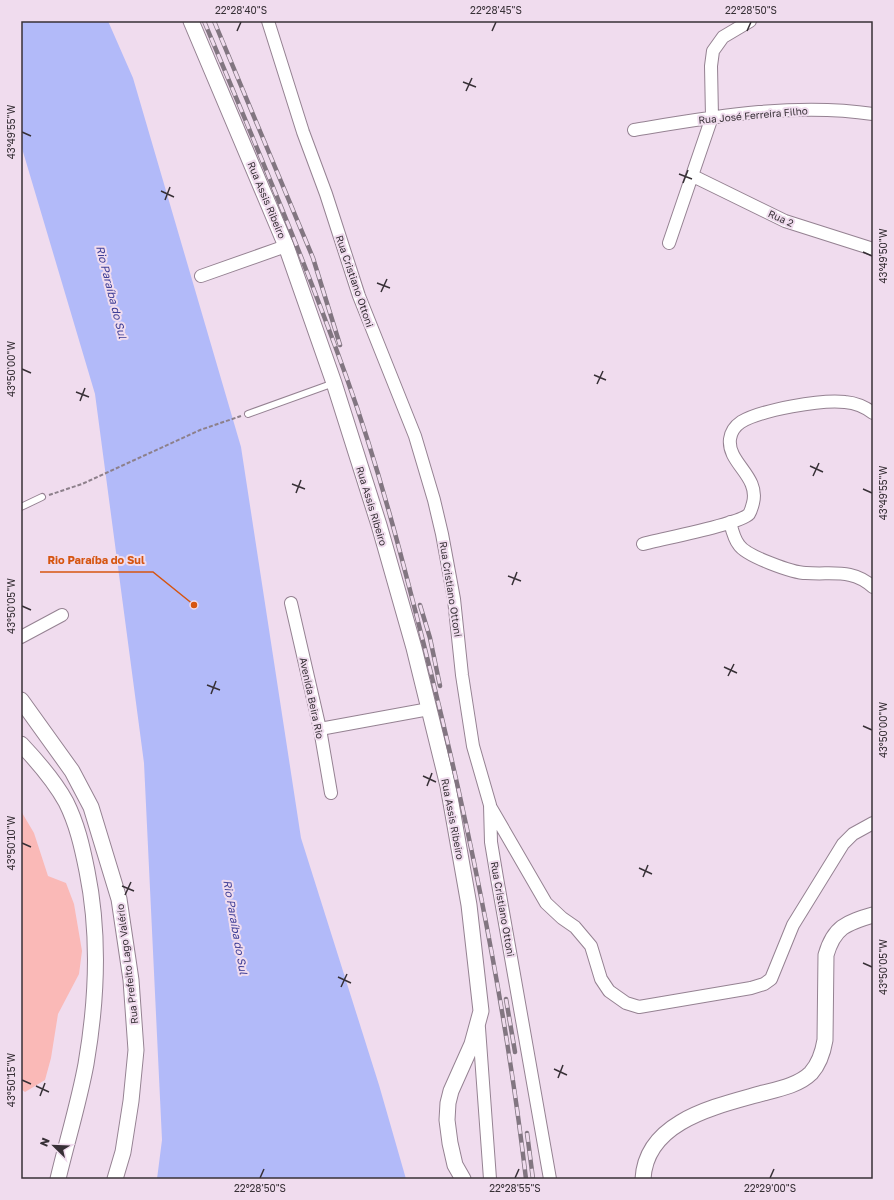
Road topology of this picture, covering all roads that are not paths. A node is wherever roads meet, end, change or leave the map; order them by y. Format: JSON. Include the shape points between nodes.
{"nodes":[{"id":1,"x":191,"y":21,"type":"edge"},
{"id":2,"x":268,"y":21,"type":"edge"},
{"id":3,"x":750,"y":21,"type":"edge"},
{"id":4,"x":873,"y":114,"type":"edge"},
{"id":5,"x":712,"y":117,"type":"junction"},
{"id":6,"x":634,"y":130,"type":"dead end"},
{"id":7,"x":693,"y":176,"type":"junction"},
{"id":8,"x":669,"y":243,"type":"dead end"},
{"id":9,"x":286,"y":246,"type":"junction"},
{"id":10,"x":873,"y":249,"type":"edge"},
{"id":11,"x":201,"y":276,"type":"dead end"},
{"id":12,"x":334,"y":383,"type":"junction"},
{"id":13,"x":873,"y":413,"type":"edge"},
{"id":14,"x":248,"y":414,"type":"road end"},
{"id":15,"x":42,"y":497,"type":"road end"},
{"id":16,"x":21,"y":507,"type":"edge"},
{"id":17,"x":730,"y":522,"type":"junction"},
{"id":18,"x":643,"y":544,"type":"dead end"},
{"id":19,"x":873,"y":587,"type":"edge"},
{"id":20,"x":291,"y":603,"type":"dead end"},
{"id":21,"x":62,"y":615,"type":"dead end"},
{"id":22,"x":21,"y":637,"type":"edge"},
{"id":23,"x":21,"y":700,"type":"edge"},
{"id":24,"x":429,"y":709,"type":"junction"},
{"id":25,"x":320,"y":730,"type":"junction"},
{"id":26,"x":21,"y":744,"type":"edge"},
{"id":27,"x":331,"y":793,"type":"dead end"},
{"id":28,"x":490,"y":805,"type":"junction"},
{"id":29,"x":873,"y":823,"type":"edge"},
{"id":30,"x":873,"y":915,"type":"edge"},
{"id":31,"x":480,"y":1018,"type":"junction"},
{"id":32,"x":58,"y":1179,"type":"edge"},
{"id":33,"x":115,"y":1179,"type":"edge"},
{"id":34,"x":463,"y":1179,"type":"edge"},
{"id":35,"x":490,"y":1179,"type":"edge"},
{"id":36,"x":550,"y":1179,"type":"edge"},
{"id":37,"x":643,"y":1179,"type":"edge"}],
"edges":[{"from":1,"to":9,"type":"street","name":"Rua Assis Ribeiro"},
{"from":2,"to":28,"type":"street","name":"Rua Cristiano Ottoni","via":[[359,296],[415,436],[434,500],[454,599],[473,746]]},
{"from":3,"to":5,"type":"street","via":[[723,37],[715,47],[711,66]]},
{"from":4,"to":5,"type":"street","name":"Rua José Ferreira Filho","via":[[804,110]]},
{"from":5,"to":6,"type":"street","name":"Rua José Ferreira Filho"},
{"from":5,"to":7,"type":"street"},
{"from":7,"to":8,"type":"street"},
{"from":7,"to":10,"type":"street","name":"Rua 2","via":[[786,222]]},
{"from":9,"to":11,"type":"street"},
{"from":9,"to":12,"type":"street","name":"Rua Assis Ribeiro"},
{"from":12,"to":14,"type":"lane"},
{"from":12,"to":24,"type":"street","name":"Rua Assis Ribeiro","via":[[379,526]]},
{"from":13,"to":17,"type":"street","via":[[864,407],[843,402],[807,405],[759,414],[741,422],[731,433],[730,448],[753,484],[754,500],[747,516]]},
{"from":15,"to":16,"type":"lane"},
{"from":17,"to":18,"type":"street"},
{"from":17,"to":19,"type":"street","via":[[739,546],[771,563],[805,573],[856,576]]},
{"from":20,"to":25,"type":"street","name":"Avenida Beira Rio"},
{"from":21,"to":22,"type":"street"},
{"from":23,"to":33,"type":"street","name":"Rua Prefeito Lago Valério","via":[[72,771],[91,808],[119,900],[131,980],[136,1050],[123,1152]]},
{"from":24,"to":25,"type":"street"},
{"from":24,"to":31,"type":"street","name":"Rua Assis Ribeiro","via":[[448,786],[469,905]]},
{"from":25,"to":27,"type":"street","name":"Avenida Beira Rio"},
{"from":26,"to":32,"type":"street","via":[[45,769],[65,801],[78,830],[96,933],[96,981],[86,1064]]},
{"from":28,"to":29,"type":"street","via":[[546,903],[575,927],[591,946],[601,979],[609,991],[616,998],[639,1006],[751,988],[768,982],[776,970],[793,925],[843,844],[853,834]]},
{"from":28,"to":36,"type":"street","name":"Rua Cristiano Ottoni","via":[[491,842]]},
{"from":30,"to":37,"type":"street","via":[[843,926],[830,942],[826,955],[825,1040],[822,1053],[810,1074],[786,1087],[722,1103],[679,1123],[661,1137],[650,1151],[643,1168]]},
{"from":31,"to":34,"type":"street","via":[[448,1103],[450,1143]]},
{"from":31,"to":35,"type":"street"}]}
